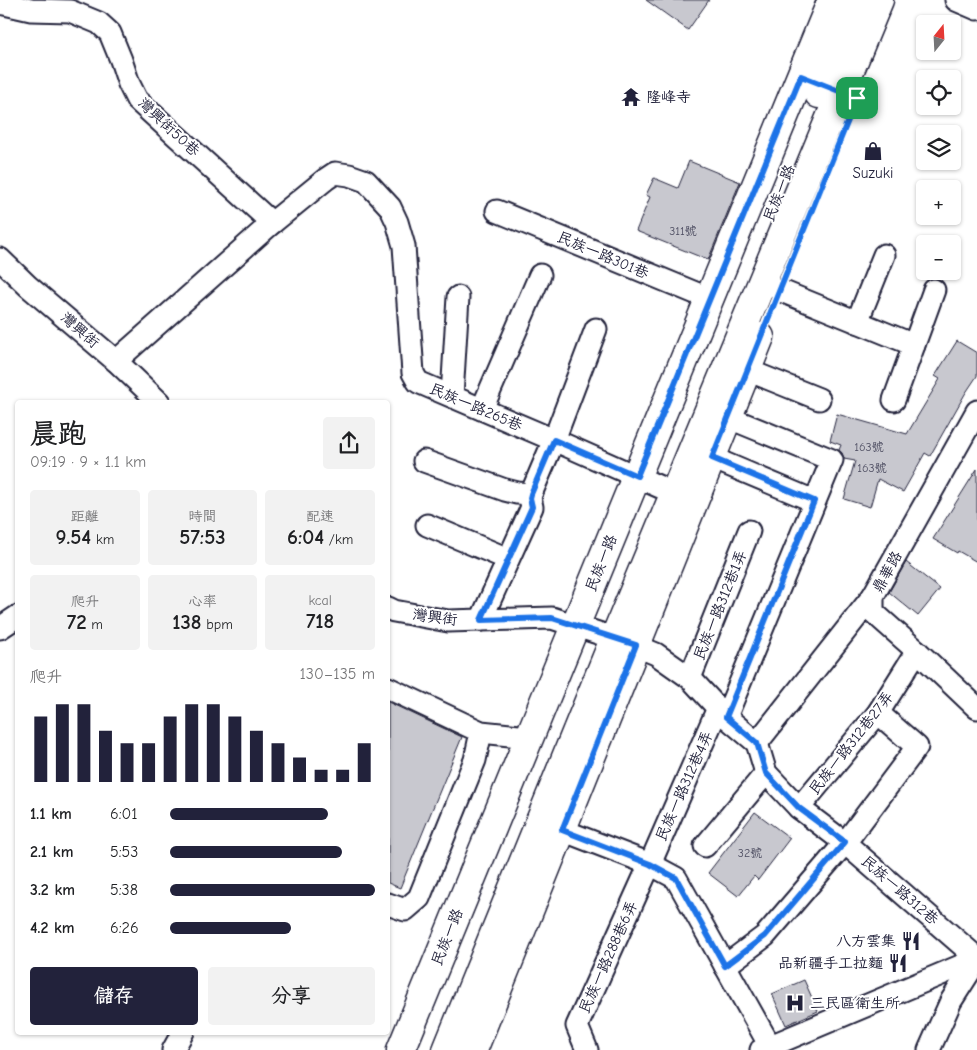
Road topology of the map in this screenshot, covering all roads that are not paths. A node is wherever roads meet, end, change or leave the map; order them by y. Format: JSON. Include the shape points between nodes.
{"nodes":[{"id":1,"x":832,"y":0,"type":"edge"},
{"id":2,"x":857,"y":0,"type":"edge"},
{"id":3,"x":879,"y":0,"type":"edge"},
{"id":4,"x":896,"y":0,"type":"edge"},
{"id":5,"x":956,"y":0,"type":"edge"},
{"id":6,"x":0,"y":3,"type":"edge"},
{"id":7,"x":977,"y":9,"type":"edge"},
{"id":8,"x":831,"y":87,"type":"junction"},
{"id":9,"x":497,"y":211,"type":"dead end"},
{"id":10,"x":272,"y":223,"type":"junction"},
{"id":11,"x":884,"y":255,"type":"dead end"},
{"id":12,"x":0,"y":259,"type":"edge"},
{"id":13,"x":540,"y":275,"type":"dead end"},
{"id":14,"x":779,"y":290,"type":"junction"},
{"id":15,"x":934,"y":290,"type":"dead end"},
{"id":16,"x":458,"y":297,"type":"dead end"},
{"id":17,"x":710,"y":299,"type":"junction"},
{"id":18,"x":857,"y":322,"type":"junction"},
{"id":19,"x":596,"y":329,"type":"dead end"},
{"id":20,"x":914,"y":345,"type":"junction"},
{"id":21,"x":116,"y":361,"type":"junction"},
{"id":22,"x":747,"y":370,"type":"junction"},
{"id":23,"x":452,"y":396,"type":"junction"},
{"id":24,"x":819,"y":399,"type":"dead end"},
{"id":25,"x":157,"y":400,"type":"edge"},
{"id":26,"x":894,"y":400,"type":"dead end"},
{"id":27,"x":482,"y":409,"type":"junction"},
{"id":28,"x":728,"y":417,"type":"junction"},
{"id":29,"x":975,"y":421,"type":"edge"},
{"id":30,"x":554,"y":440,"type":"junction"},
{"id":31,"x":712,"y":458,"type":"junction"},
{"id":32,"x":424,"y":461,"type":"dead end"},
{"id":33,"x":648,"y":482,"type":"junction"},
{"id":34,"x":531,"y":494,"type":"junction"},
{"id":35,"x":814,"y":501,"type":"junction"},
{"id":36,"x":427,"y":525,"type":"dead end"},
{"id":37,"x":749,"y":531,"type":"dead end"},
{"id":38,"x":508,"y":559,"type":"junction"},
{"id":39,"x":873,"y":596,"type":"junction"},
{"id":40,"x":390,"y":609,"type":"edge"},
{"id":41,"x":15,"y":618,"type":"edge"},
{"id":42,"x":481,"y":620,"type":"junction"},
{"id":43,"x":575,"y":626,"type":"junction"},
{"id":44,"x":0,"y":628,"type":"edge"},
{"id":45,"x":618,"y":639,"type":"junction"},
{"id":46,"x":917,"y":651,"type":"junction"},
{"id":47,"x":690,"y":678,"type":"junction"},
{"id":48,"x":390,"y":689,"type":"edge"},
{"id":49,"x":975,"y":701,"type":"edge"},
{"id":50,"x":722,"y":712,"type":"junction"},
{"id":51,"x":878,"y":713,"type":"junction"},
{"id":52,"x":482,"y":732,"type":"junction"},
{"id":53,"x":529,"y":737,"type":"junction"},
{"id":54,"x":757,"y":743,"type":"junction"},
{"id":55,"x":766,"y":773,"type":"junction"},
{"id":56,"x":799,"y":808,"type":"junction"},
{"id":57,"x":562,"y":830,"type":"junction"},
{"id":58,"x":845,"y":842,"type":"junction"},
{"id":59,"x":705,"y":846,"type":"dead end"},
{"id":60,"x":650,"y":864,"type":"junction"},
{"id":61,"x":390,"y":905,"type":"edge"},
{"id":62,"x":977,"y":959,"type":"edge"},
{"id":63,"x":725,"y":966,"type":"junction"},
{"id":64,"x":181,"y":1035,"type":"edge"},
{"id":65,"x":765,"y":1048,"type":"edge"},
{"id":66,"x":173,"y":1050,"type":"edge"},
{"id":67,"x":401,"y":1050,"type":"edge"},
{"id":68,"x":428,"y":1050,"type":"edge"},
{"id":69,"x":447,"y":1050,"type":"edge"},
{"id":70,"x":473,"y":1050,"type":"edge"},
{"id":71,"x":587,"y":1050,"type":"edge"},
{"id":72,"x":929,"y":1050,"type":"edge"}],
"edges":[{"from":1,"to":8,"type":"main road","name":"民族一路"},
{"from":2,"to":8,"type":"main road","name":"民族一路"},
{"from":3,"to":8,"type":"main road","name":"民族一路"},
{"from":4,"to":8,"type":"main road","name":"民族一路"},
{"from":5,"to":7,"type":"street"},
{"from":6,"to":10,"type":"street","name":"灣興街50巷","via":[[31,10],[70,11],[100,23],[110,33],[138,100]]},
{"from":8,"to":14,"type":"main road","name":"民族一路"},
{"from":8,"to":17,"type":"main road","name":"民族一路"},
{"from":8,"to":33,"type":"main road","name":"民族一路"},
{"from":8,"to":45,"type":"main road","name":"民族一路"},
{"from":9,"to":17,"type":"street","name":"民族一路301巷"},
{"from":10,"to":21,"type":"street"},
{"from":10,"to":23,"type":"street","name":"民族一路265巷","via":[[335,174],[366,181],[390,207],[404,246],[413,373],[418,382]]},
{"from":11,"to":18,"type":"street"},
{"from":12,"to":21,"type":"street","name":"灣興街"},
{"from":13,"to":27,"type":"street"},
{"from":14,"to":18,"type":"street"},
{"from":14,"to":22,"type":"main road","name":"民族一路"},
{"from":15,"to":20,"type":"street"},
{"from":16,"to":23,"type":"street"},
{"from":17,"to":33,"type":"main road","name":"民族一路"},
{"from":18,"to":20,"type":"street"},
{"from":19,"to":30,"type":"street"},
{"from":20,"to":26,"type":"street"},
{"from":21,"to":25,"type":"street","name":"灣興街"},
{"from":22,"to":24,"type":"street"},
{"from":22,"to":28,"type":"main road","name":"民族一路"},
{"from":23,"to":27,"type":"street","name":"民族一路265巷"},
{"from":27,"to":30,"type":"street","name":"民族一路265巷"},
{"from":28,"to":31,"type":"main road","name":"民族一路"},
{"from":28,"to":35,"type":"street","name":"民族一路312巷4弄","via":[[832,460]]},
{"from":29,"to":39,"type":"street","name":"鼎華路"},
{"from":30,"to":33,"type":"street","name":"民族一路265巷"},
{"from":30,"to":34,"type":"street"},
{"from":31,"to":35,"type":"street"},
{"from":31,"to":45,"type":"main road","name":"民族一路"},
{"from":32,"to":34,"type":"street","via":[[505,490]]},
{"from":33,"to":43,"type":"main road","name":"民族一路"},
{"from":33,"to":45,"type":"main road","name":"民族一路"},
{"from":34,"to":38,"type":"street","via":[[532,507]]},
{"from":35,"to":50,"type":"street","name":"民族一路312巷4弄"},
{"from":36,"to":38,"type":"street"},
{"from":37,"to":47,"type":"street","name":"民族一路312巷1弄"},
{"from":38,"to":42,"type":"street"},
{"from":39,"to":46,"type":"street","name":"鼎華路","via":[[874,612]]},
{"from":39,"to":54,"type":"street"},
{"from":40,"to":42,"type":"street","name":"灣興街","via":[[448,621]]},
{"from":41,"to":44,"type":"street"},
{"from":42,"to":43,"type":"street","name":"灣興街","via":[[552,618]]},
{"from":43,"to":45,"type":"street","name":"灣興街"},
{"from":43,"to":53,"type":"main road","name":"民族一路"},
{"from":45,"to":47,"type":"street","via":[[656,654]]},
{"from":45,"to":57,"type":"main road","name":"民族一路"},
{"from":45,"to":68,"type":"main road","name":"民族一路"},
{"from":45,"to":69,"type":"main road","name":"民族一路"},
{"from":46,"to":49,"type":"street","name":"鼎華路"},
{"from":46,"to":51,"type":"street","name":"民族一路312巷27弄"},
{"from":47,"to":50,"type":"street"},
{"from":48,"to":52,"type":"street"},
{"from":50,"to":54,"type":"street"},
{"from":50,"to":60,"type":"street","name":"民族一路312巷4弄"},
{"from":51,"to":56,"type":"street","name":"民族一路312巷27弄"},
{"from":51,"to":58,"type":"street","via":[[917,747]]},
{"from":52,"to":53,"type":"street"},
{"from":52,"to":61,"type":"street","via":[[476,760],[419,898],[405,910]]},
{"from":53,"to":67,"type":"main road","name":"民族一路"},
{"from":54,"to":55,"type":"street","name":"民族一路312巷"},
{"from":55,"to":56,"type":"street","name":"民族一路312巷"},
{"from":55,"to":59,"type":"street"},
{"from":56,"to":58,"type":"street","name":"民族一路312巷"},
{"from":57,"to":60,"type":"street"},
{"from":57,"to":70,"type":"main road","name":"民族一路"},
{"from":58,"to":62,"type":"street","name":"民族一路312巷"},
{"from":58,"to":63,"type":"street","via":[[765,936]]},
{"from":60,"to":63,"type":"street","via":[[676,878]]},
{"from":60,"to":71,"type":"street","name":"民族一路288巷6弄","via":[[577,1026]]},
{"from":62,"to":65,"type":"street"},
{"from":62,"to":72,"type":"street","via":[[951,1002]]},
{"from":63,"to":65,"type":"street"},
{"from":64,"to":66,"type":"street"}]}
